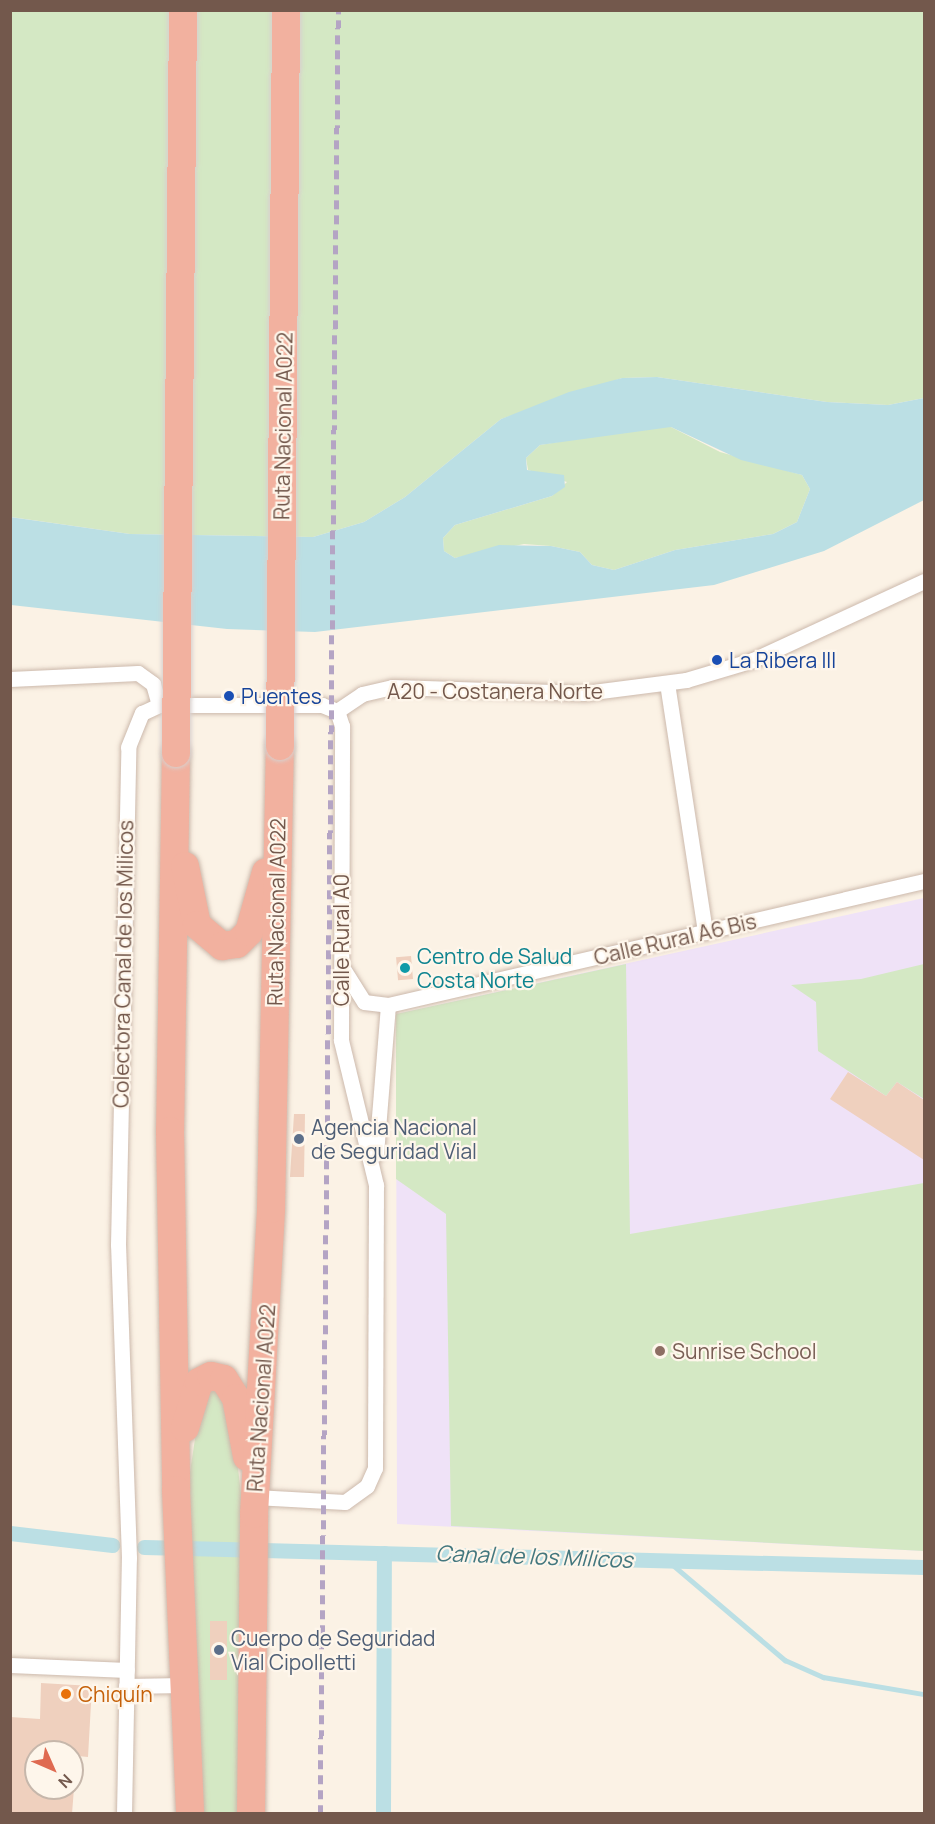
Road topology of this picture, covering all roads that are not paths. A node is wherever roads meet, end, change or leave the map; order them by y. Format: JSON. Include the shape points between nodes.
{"nodes":[{"id":1,"x":183,"y":10,"type":"edge"},
{"id":2,"x":286,"y":10,"type":"edge"},
{"id":3,"x":924,"y":581,"type":"edge"},
{"id":4,"x":10,"y":680,"type":"edge"},
{"id":5,"x":668,"y":683,"type":"junction"},
{"id":6,"x":159,"y":705,"type":"junction"},
{"id":7,"x":337,"y":711,"type":"junction"},
{"id":8,"x":174,"y":799,"type":"junction"},
{"id":9,"x":278,"y":822,"type":"junction"},
{"id":10,"x":924,"y":881,"type":"edge"},
{"id":11,"x":705,"y":932,"type":"junction"},
{"id":12,"x":340,"y":965,"type":"junction"},
{"id":13,"x":388,"y":1005,"type":"junction"},
{"id":14,"x":374,"y":1167,"type":"junction"},
{"id":15,"x":176,"y":1490,"type":"junction"},
{"id":16,"x":254,"y":1506,"type":"junction"},
{"id":17,"x":10,"y":1665,"type":"edge"},
{"id":18,"x":126,"y":1678,"type":"junction"},
{"id":19,"x":184,"y":1685,"type":"junction"},
{"id":20,"x":124,"y":1814,"type":"edge"},
{"id":21,"x":190,"y":1814,"type":"edge"},
{"id":22,"x":251,"y":1814,"type":"edge"}],
"edges":[{"from":1,"to":8,"type":"highway","bridge":true},
{"from":2,"to":9,"type":"highway","name":"Ruta Nacional A022","bridge":true},
{"from":3,"to":5,"type":"street","name":"A20 - Costanera Norte","via":[[753,660]]},
{"from":4,"to":6,"type":"street","via":[[138,673],[153,684]]},
{"from":5,"to":7,"type":"street","name":"A20 - Costanera Norte","via":[[585,693],[392,687],[362,694]]},
{"from":5,"to":11,"type":"street"},
{"from":6,"to":7,"type":"street","via":[[322,705]]},
{"from":6,"to":18,"type":"street","name":"Colectora Canal de los Milicos","via":[[135,722],[128,747],[118,1236],[129,1558]]},
{"from":7,"to":12,"type":"street","name":"Calle Rural A0","via":[[342,726]]},
{"from":8,"to":9,"type":"highway","via":[[194,916],[207,938],[222,946],[237,944],[252,924]]},
{"from":8,"to":15,"type":"highway","via":[[170,1057]]},
{"from":9,"to":16,"type":"highway","name":"Ruta Nacional A022","via":[[271,1209]]},
{"from":10,"to":11,"type":"street","name":"Calle Rural A6 Bis"},
{"from":11,"to":13,"type":"street","name":"Calle Rural A6 Bis"},
{"from":12,"to":13,"type":"street","name":"Calle Rural A6 Bis","via":[[364,1002]]},
{"from":12,"to":14,"type":"street","name":"Calle Rural A0","via":[[344,1059]]},
{"from":13,"to":14,"type":"street","name":"Calle Rural A0"},
{"from":14,"to":16,"type":"street","name":"Calle Rural A0","via":[[372,1478],[361,1493],[337,1503]]},
{"from":15,"to":16,"type":"highway","via":[[192,1396],[205,1378],[218,1377],[234,1392]]},
{"from":15,"to":19,"type":"highway"},
{"from":16,"to":22,"type":"highway","name":"Ruta Nacional A022"},
{"from":17,"to":18,"type":"street"},
{"from":18,"to":19,"type":"street"},
{"from":18,"to":20,"type":"street"},
{"from":19,"to":21,"type":"highway"}]}
